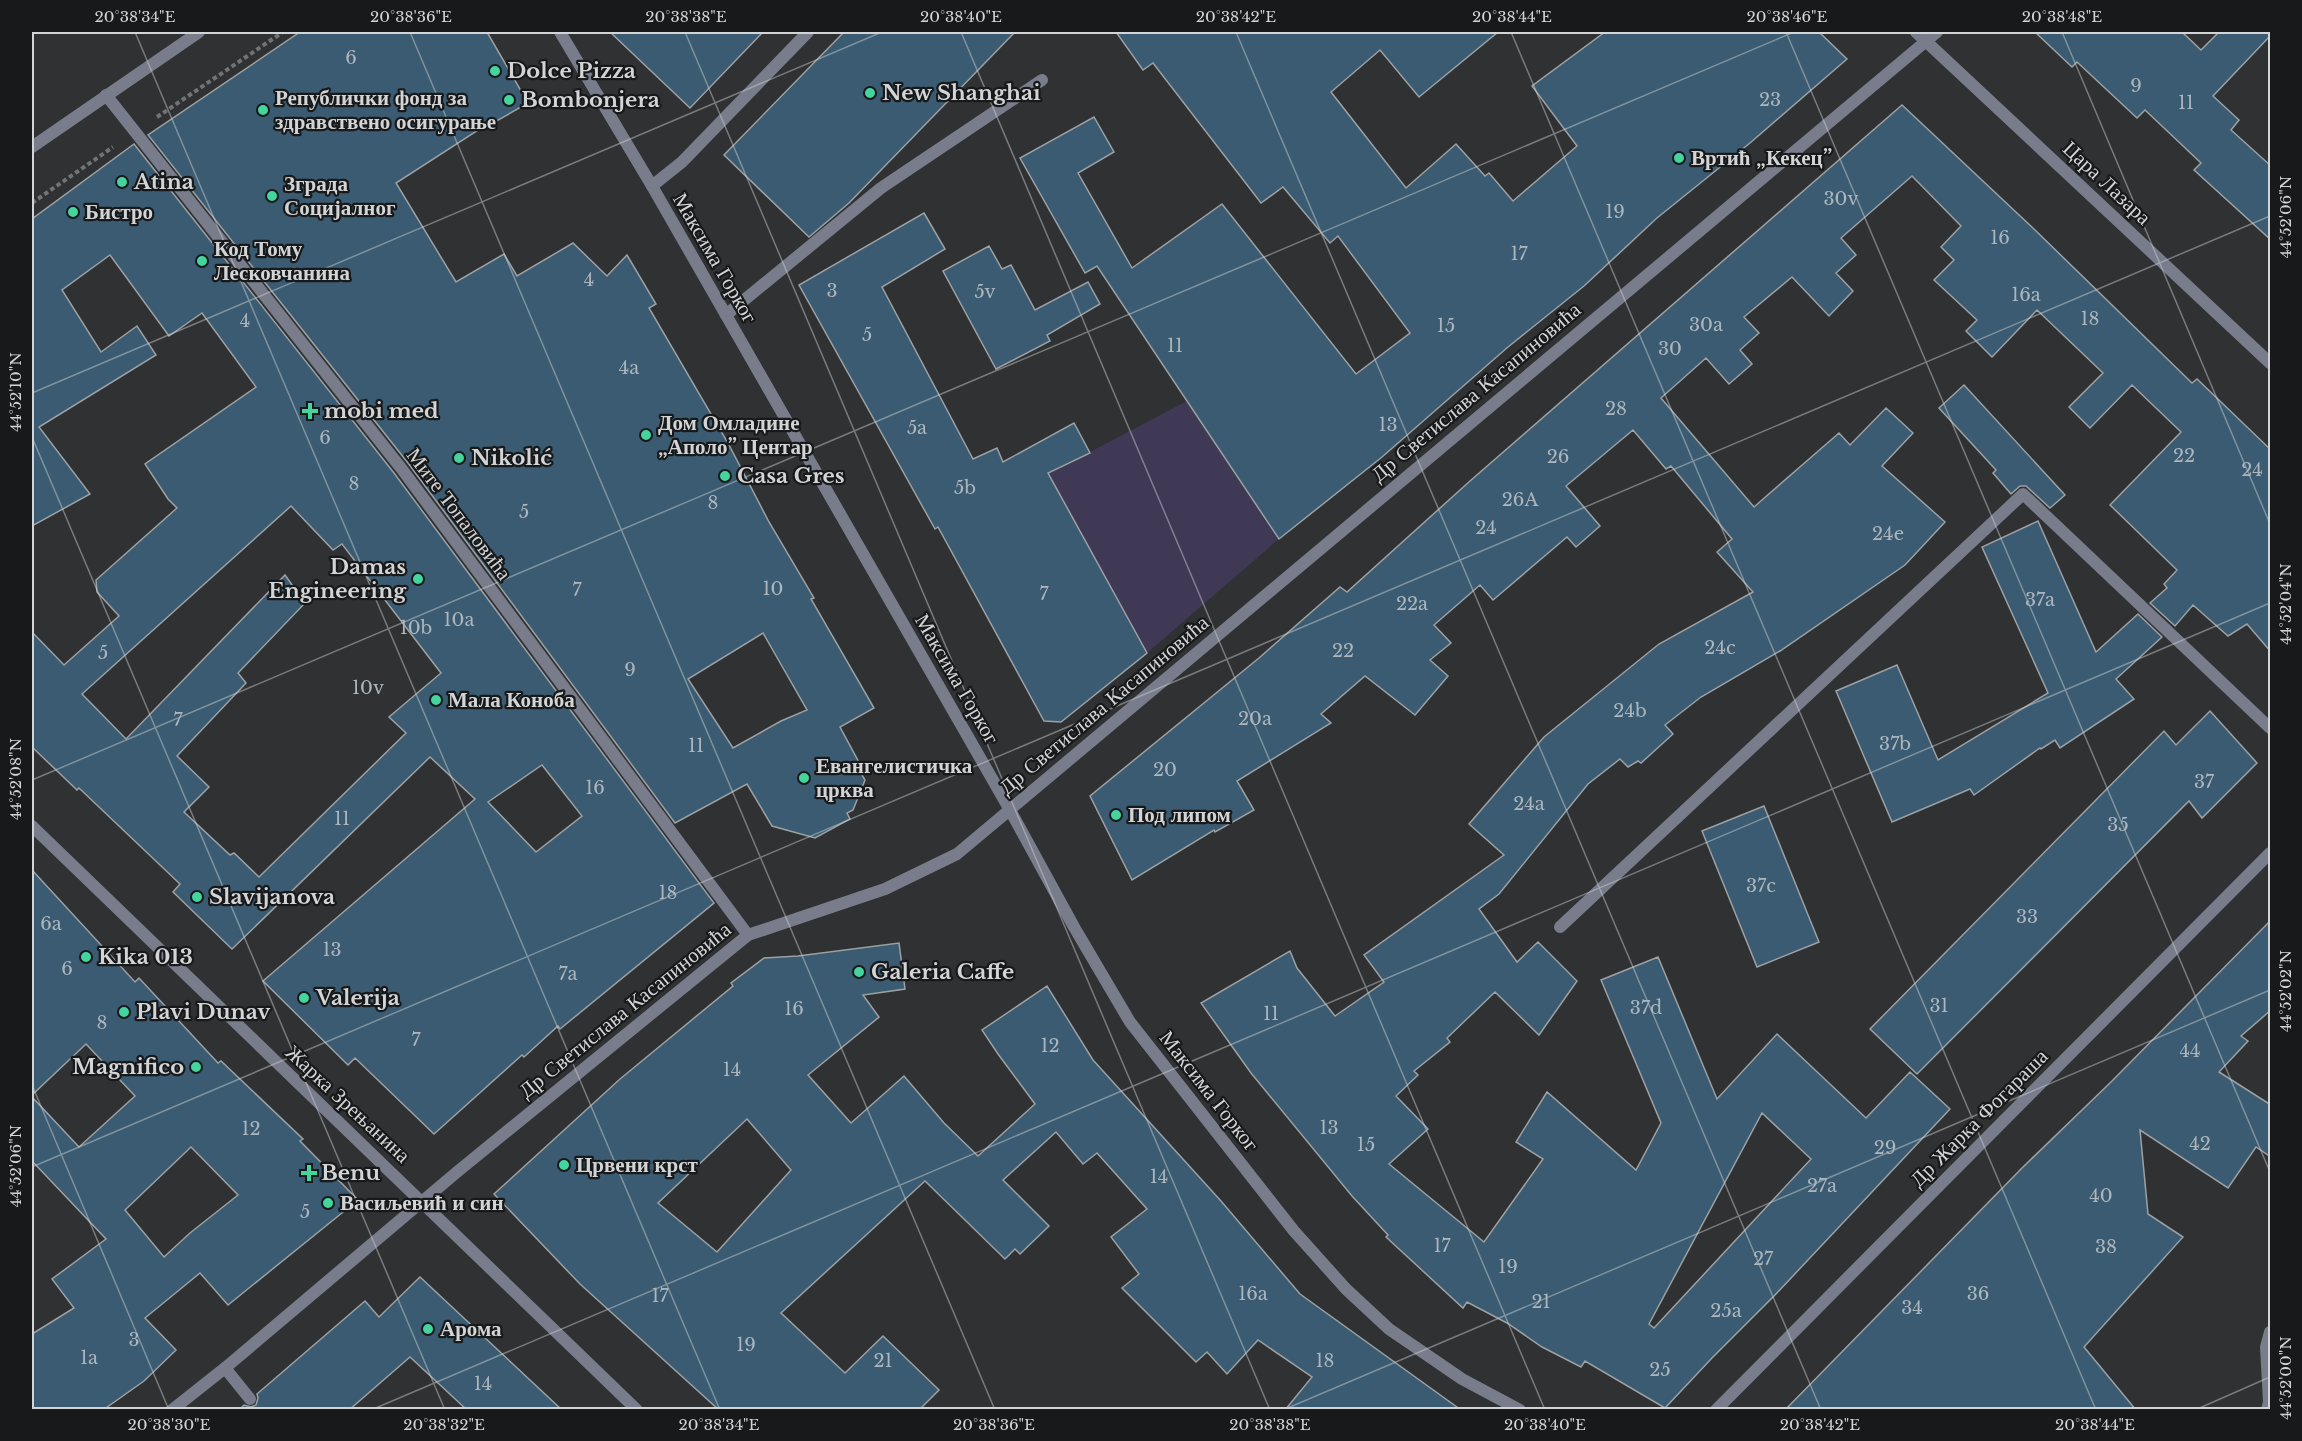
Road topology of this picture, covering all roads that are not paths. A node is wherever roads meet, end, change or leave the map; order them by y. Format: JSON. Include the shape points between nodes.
{"nodes":[{"id":1,"x":198,"y":32,"type":"edge"},
{"id":2,"x":560,"y":32,"type":"edge"},
{"id":3,"x":808,"y":32,"type":"edge"},
{"id":4,"x":1916,"y":32,"type":"edge"},
{"id":5,"x":1937,"y":32,"type":"edge"},
{"id":6,"x":1927,"y":41,"type":"junction"},
{"id":7,"x":1042,"y":80,"type":"dead end"},
{"id":8,"x":106,"y":95,"type":"junction"},
{"id":9,"x":32,"y":147,"type":"edge"},
{"id":10,"x":652,"y":186,"type":"junction"},
{"id":11,"x":726,"y":315,"type":"junction"},
{"id":12,"x":2271,"y":363,"type":"edge"},
{"id":13,"x":2271,"y":728,"type":"edge"},
{"id":14,"x":1010,"y":810,"type":"junction"},
{"id":15,"x":32,"y":826,"type":"edge"},
{"id":16,"x":2271,"y":853,"type":"edge"},
{"id":17,"x":1560,"y":927,"type":"dead end"},
{"id":18,"x":747,"y":935,"type":"junction"},
{"id":19,"x":422,"y":1201,"type":"junction"},
{"id":20,"x":2271,"y":1332,"type":"edge"},
{"id":21,"x":225,"y":1368,"type":"junction"},
{"id":22,"x":250,"y":1399,"type":"dead end"},
{"id":23,"x":172,"y":1410,"type":"edge"},
{"id":24,"x":637,"y":1410,"type":"edge"},
{"id":25,"x":1520,"y":1410,"type":"edge"},
{"id":26,"x":1716,"y":1410,"type":"edge"},
{"id":27,"x":2268,"y":1410,"type":"edge"}],
"edges":[{"from":1,"to":8,"type":"street"},
{"from":2,"to":10,"type":"street","name":"Максима Горког"},
{"from":3,"to":10,"type":"street","via":[[682,162]]},
{"from":4,"to":6,"type":"street","name":"Цара Лазара"},
{"from":5,"to":6,"type":"street","name":"Др Светислава Касапиновића"},
{"from":6,"to":12,"type":"street","name":"Цара Лазара"},
{"from":6,"to":14,"type":"street","name":"Др Светислава Касапиновића"},
{"from":7,"to":11,"type":"street","via":[[881,188]]},
{"from":8,"to":9,"type":"street"},
{"from":8,"to":18,"type":"street","name":"Мите Топаловића","via":[[400,468]]},
{"from":10,"to":11,"type":"street","name":"Максима Горког"},
{"from":11,"to":14,"type":"street","name":"Максима Горког"},
{"from":13,"to":17,"type":"street","via":[[2023,494]]},
{"from":14,"to":18,"type":"street","name":"Др Светислава Касапиновића","via":[[957,854],[885,889]]},
{"from":14,"to":25,"type":"street","name":"Максима Горког","via":[[1130,1022],[1294,1231],[1346,1289],[1389,1329],[1462,1379]]},
{"from":15,"to":19,"type":"street","name":"Жарка Зрењанина"},
{"from":16,"to":26,"type":"street","name":"Др Жарка Фогараша"},
{"from":18,"to":19,"type":"street","name":"Др Светислава Касапиновића"},
{"from":19,"to":21,"type":"street","name":"Др Светислава Касапиновића"},
{"from":19,"to":24,"type":"street","name":"Жарка Зрењанина"},
{"from":20,"to":27,"type":"street","via":[[2266,1347]]},
{"from":21,"to":22,"type":"street"},
{"from":21,"to":23,"type":"street","name":"Др Светислава Касапиновића"}]}
